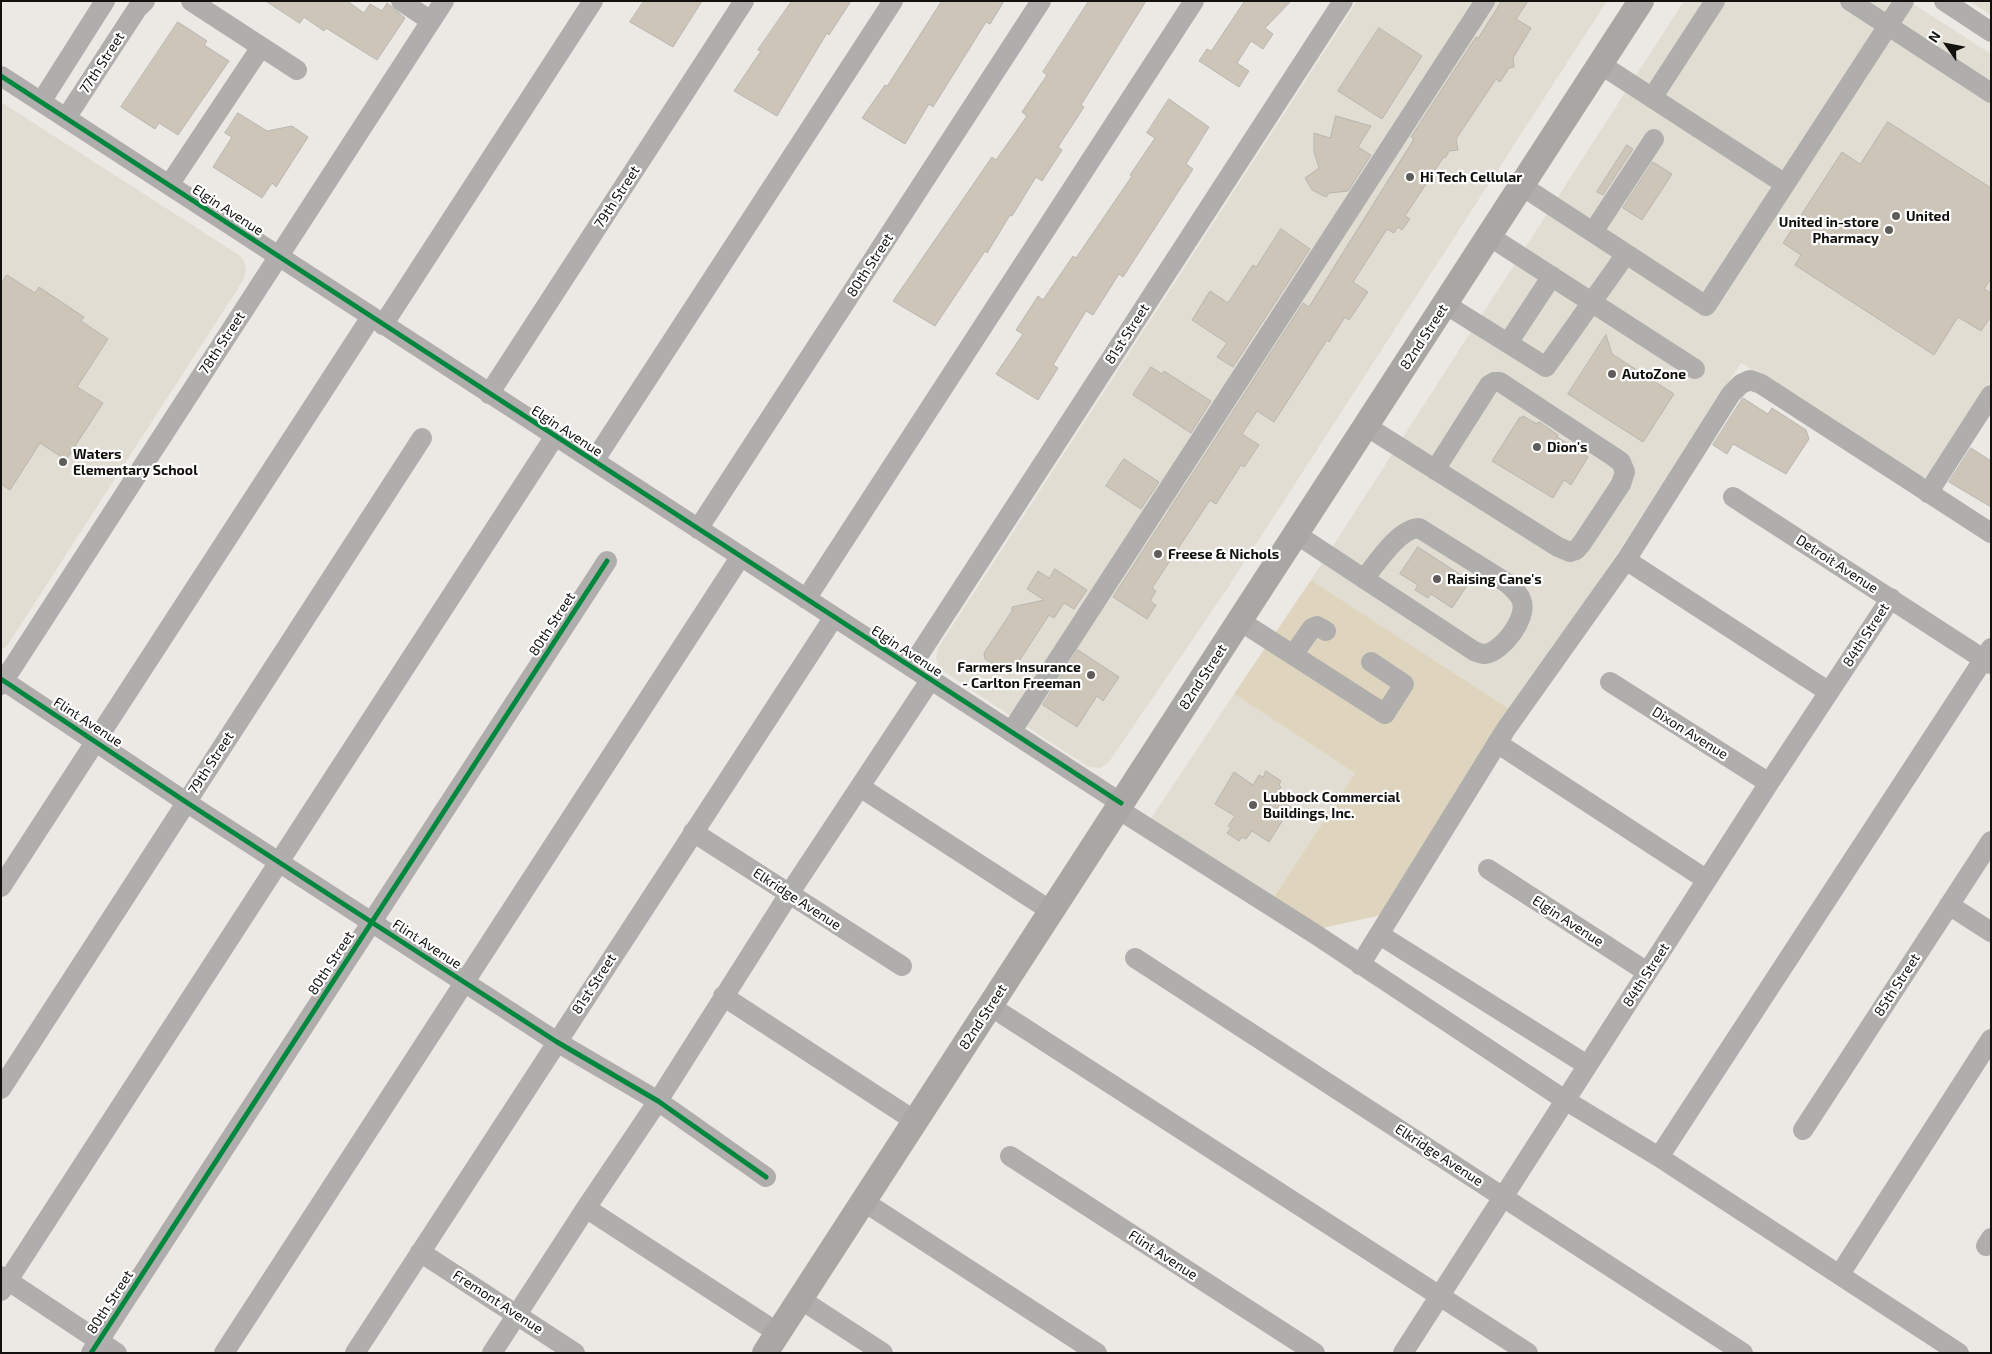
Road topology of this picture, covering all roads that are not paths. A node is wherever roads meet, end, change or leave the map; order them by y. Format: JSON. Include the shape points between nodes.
{"nodes":[{"id":1,"x":105,"y":1,"type":"edge"},
{"id":2,"x":191,"y":1,"type":"edge"},
{"id":3,"x":401,"y":1,"type":"edge"},
{"id":4,"x":444,"y":1,"type":"edge"},
{"id":5,"x":593,"y":1,"type":"edge"},
{"id":6,"x":744,"y":1,"type":"edge"},
{"id":7,"x":894,"y":1,"type":"edge"},
{"id":8,"x":1041,"y":1,"type":"edge"},
{"id":9,"x":1194,"y":1,"type":"edge"},
{"id":10,"x":1343,"y":1,"type":"edge"},
{"id":11,"x":1485,"y":1,"type":"edge"},
{"id":12,"x":1641,"y":1,"type":"edge"},
{"id":13,"x":1715,"y":1,"type":"edge"},
{"id":14,"x":1850,"y":1,"type":"edge"},
{"id":15,"x":1904,"y":1,"type":"edge"},
{"id":16,"x":1944,"y":1,"type":"edge"},
{"id":17,"x":141,"y":5,"type":"edge"},
{"id":18,"x":431,"y":21,"type":"junction"},
{"id":19,"x":1888,"y":26,"type":"junction"},
{"id":20,"x":1991,"y":32,"type":"edge"},
{"id":21,"x":261,"y":47,"type":"junction"},
{"id":22,"x":1600,"y":64,"type":"junction"},
{"id":23,"x":297,"y":70,"type":"dead end"},
{"id":24,"x":1,"y":76,"type":"edge"},
{"id":25,"x":1991,"y":92,"type":"edge"},
{"id":26,"x":1652,"y":98,"type":"junction"},
{"id":27,"x":41,"y":102,"type":"junction"},
{"id":28,"x":66,"y":118,"type":"junction"},
{"id":29,"x":1654,"y":140,"type":"dead end"},
{"id":30,"x":1784,"y":184,"type":"junction"},
{"id":31,"x":169,"y":185,"type":"junction"},
{"id":32,"x":1522,"y":186,"type":"junction"},
{"id":33,"x":1593,"y":232,"type":"junction"},
{"id":34,"x":1489,"y":236,"type":"junction"},
{"id":35,"x":1626,"y":254,"type":"junction"},
{"id":36,"x":278,"y":256,"type":"junction"},
{"id":37,"x":1552,"y":276,"type":"junction"},
{"id":38,"x":1592,"y":302,"type":"junction"},
{"id":39,"x":1445,"y":304,"type":"junction"},
{"id":40,"x":377,"y":321,"type":"junction"},
{"id":41,"x":1508,"y":343,"type":"junction"},
{"id":42,"x":1695,"y":369,"type":"dead end"},
{"id":43,"x":490,"y":394,"type":"junction"},
{"id":44,"x":1991,"y":395,"type":"edge"},
{"id":45,"x":1366,"y":426,"type":"junction"},
{"id":46,"x":555,"y":436,"type":"junction"},
{"id":47,"x":422,"y":438,"type":"dead end"},
{"id":48,"x":594,"y":461,"type":"junction"},
{"id":49,"x":1435,"y":470,"type":"junction"},
{"id":50,"x":1928,"y":493,"type":"junction"},
{"id":51,"x":1733,"y":497,"type":"dead end"},
{"id":52,"x":698,"y":529,"type":"junction"},
{"id":53,"x":1991,"y":533,"type":"edge"},
{"id":54,"x":1296,"y":534,"type":"junction"},
{"id":55,"x":741,"y":556,"type":"junction"},
{"id":56,"x":1626,"y":560,"type":"junction"},
{"id":57,"x":607,"y":561,"type":"dead end"},
{"id":58,"x":1364,"y":579,"type":"junction"},
{"id":59,"x":1891,"y":598,"type":"junction"},
{"id":60,"x":806,"y":599,"type":"junction"},
{"id":61,"x":834,"y":617,"type":"junction"},
{"id":62,"x":1240,"y":621,"type":"junction"},
{"id":63,"x":1326,"y":631,"type":"dead end"},
{"id":64,"x":1294,"y":656,"type":"junction"},
{"id":65,"x":1988,"y":657,"type":"edge"},
{"id":66,"x":1371,"y":662,"type":"dead end"},
{"id":67,"x":911,"y":667,"type":"junction"},
{"id":68,"x":930,"y":679,"type":"junction"},
{"id":69,"x":2,"y":681,"type":"edge"},
{"id":70,"x":1610,"y":682,"type":"dead end"},
{"id":71,"x":1829,"y":692,"type":"junction"},
{"id":72,"x":1011,"y":732,"type":"junction"},
{"id":73,"x":96,"y":741,"type":"junction"},
{"id":74,"x":1497,"y":743,"type":"junction"},
{"id":75,"x":1769,"y":783,"type":"junction"},
{"id":76,"x":860,"y":787,"type":"junction"},
{"id":77,"x":186,"y":802,"type":"junction"},
{"id":78,"x":1120,"y":806,"type":"junction"},
{"id":79,"x":693,"y":832,"type":"junction"},
{"id":80,"x":1991,"y":840,"type":"edge"},
{"id":81,"x":280,"y":862,"type":"junction"},
{"id":82,"x":1488,"y":869,"type":"dead end"},
{"id":83,"x":1707,"y":880,"type":"junction"},
{"id":84,"x":1,"y":887,"type":"edge"},
{"id":85,"x":789,"y":894,"type":"junction"},
{"id":86,"x":1949,"y":905,"type":"junction"},
{"id":87,"x":1052,"y":911,"type":"junction"},
{"id":88,"x":372,"y":921,"type":"junction"},
{"id":89,"x":1991,"y":932,"type":"edge"},
{"id":90,"x":1380,"y":935,"type":"junction"},
{"id":91,"x":1135,"y":958,"type":"dead end"},
{"id":92,"x":1360,"y":965,"type":"junction"},
{"id":93,"x":902,"y":966,"type":"dead end"},
{"id":94,"x":1647,"y":972,"type":"junction"},
{"id":95,"x":464,"y":982,"type":"junction"},
{"id":96,"x":723,"y":996,"type":"junction"},
{"id":97,"x":990,"y":1006,"type":"junction"},
{"id":98,"x":1991,"y":1039,"type":"edge"},
{"id":99,"x":557,"y":1042,"type":"junction"},
{"id":100,"x":1587,"y":1065,"type":"junction"},
{"id":101,"x":1,"y":1089,"type":"edge"},
{"id":102,"x":1565,"y":1100,"type":"junction"},
{"id":103,"x":658,"y":1101,"type":"junction"},
{"id":104,"x":915,"y":1121,"type":"junction"},
{"id":105,"x":1803,"y":1130,"type":"dead end"},
{"id":106,"x":1010,"y":1156,"type":"dead end"},
{"id":107,"x":1659,"y":1157,"type":"junction"},
{"id":108,"x":766,"y":1177,"type":"dead end"},
{"id":109,"x":1503,"y":1196,"type":"junction"},
{"id":110,"x":863,"y":1201,"type":"junction"},
{"id":111,"x":586,"y":1208,"type":"junction"},
{"id":112,"x":420,"y":1252,"type":"junction"},
{"id":113,"x":1840,"y":1274,"type":"junction"},
{"id":114,"x":3,"y":1283,"type":"edge"},
{"id":115,"x":1440,"y":1296,"type":"junction"},
{"id":116,"x":800,"y":1299,"type":"junction"},
{"id":117,"x":516,"y":1314,"type":"junction"},
{"id":118,"x":772,"y":1343,"type":"edge"},
{"id":119,"x":95,"y":1347,"type":"edge"},
{"id":120,"x":118,"y":1353,"type":"edge"},
{"id":121,"x":224,"y":1353,"type":"edge"},
{"id":122,"x":355,"y":1353,"type":"edge"},
{"id":123,"x":492,"y":1353,"type":"edge"},
{"id":124,"x":575,"y":1353,"type":"edge"},
{"id":125,"x":883,"y":1353,"type":"edge"},
{"id":126,"x":1097,"y":1353,"type":"edge"},
{"id":127,"x":1315,"y":1353,"type":"edge"},
{"id":128,"x":1403,"y":1353,"type":"edge"},
{"id":129,"x":1528,"y":1353,"type":"edge"},
{"id":130,"x":1742,"y":1353,"type":"edge"},
{"id":131,"x":1959,"y":1353,"type":"edge"}],
"edges":[{"from":1,"to":27,"type":"street"},
{"from":2,"to":21,"type":"street"},
{"from":3,"to":18,"type":"street"},
{"from":4,"to":18,"type":"street","name":"78th Street"},
{"from":5,"to":40,"type":"street"},
{"from":6,"to":43,"type":"street","name":"79th Street"},
{"from":7,"to":48,"type":"street"},
{"from":8,"to":52,"type":"street","name":"80th Street"},
{"from":9,"to":60,"type":"street"},
{"from":10,"to":67,"type":"street","name":"81st Street"},
{"from":11,"to":72,"type":"street"},
{"from":12,"to":22,"type":"main road","name":"82nd Street"},
{"from":13,"to":26,"type":"street"},
{"from":14,"to":19,"type":"street"},
{"from":15,"to":19,"type":"street"},
{"from":16,"to":20,"type":"street"},
{"from":17,"to":28,"type":"street","name":"77th Street"},
{"from":18,"to":36,"type":"street","name":"78th Street"},
{"from":19,"to":25,"type":"street"},
{"from":19,"to":30,"type":"street"},
{"from":21,"to":23,"type":"street"},
{"from":21,"to":31,"type":"street"},
{"from":22,"to":26,"type":"street"},
{"from":22,"to":32,"type":"main road","name":"82nd Street"},
{"from":24,"to":27,"type":"street","name":"Elgin Avenue"},
{"from":26,"to":30,"type":"street"},
{"from":27,"to":28,"type":"street","name":"Elgin Avenue"},
{"from":28,"to":31,"type":"street","name":"Elgin Avenue"},
{"from":29,"to":33,"type":"street"},
{"from":30,"to":35,"type":"street","via":[[1706,306]]},
{"from":31,"to":36,"type":"street","name":"Elgin Avenue"},
{"from":32,"to":33,"type":"street"},
{"from":32,"to":34,"type":"main road","name":"82nd Street"},
{"from":33,"to":35,"type":"street"},
{"from":34,"to":37,"type":"street"},
{"from":34,"to":39,"type":"main road","name":"82nd Street"},
{"from":35,"to":38,"type":"street"},
{"from":36,"to":40,"type":"street","name":"Elgin Avenue"},
{"from":36,"to":69,"type":"street","name":"78th Street"},
{"from":37,"to":38,"type":"street"},
{"from":37,"to":41,"type":"street"},
{"from":38,"to":41,"type":"street","via":[[1546,367]]},
{"from":38,"to":42,"type":"street"},
{"from":39,"to":41,"type":"street"},
{"from":39,"to":45,"type":"main road","name":"82nd Street"},
{"from":40,"to":43,"type":"street","name":"Elgin Avenue"},
{"from":40,"to":73,"type":"street"},
{"from":43,"to":46,"type":"street","name":"Elgin Avenue"},
{"from":44,"to":50,"type":"street"},
{"from":45,"to":49,"type":"street"},
{"from":45,"to":54,"type":"main road","name":"82nd Street"},
{"from":46,"to":48,"type":"street","name":"Elgin Avenue"},
{"from":46,"to":81,"type":"street"},
{"from":47,"to":77,"type":"street","name":"79th Street"},
{"from":48,"to":52,"type":"street","name":"Elgin Avenue"},
{"from":49,"to":49,"type":"street","via":[[1570,552],[1582,544],[1626,472],[1621,462],[1500,382],[1490,385]]},
{"from":50,"to":53,"type":"street"},
{"from":50,"to":56,"type":"street","via":[[1762,384],[1750,380],[1732,394]]},
{"from":51,"to":59,"type":"street","name":"Detroit Avenue"},
{"from":52,"to":55,"type":"street","name":"Elgin Avenue"},
{"from":54,"to":58,"type":"street"},
{"from":54,"to":62,"type":"main road","name":"82nd Street"},
{"from":55,"to":60,"type":"street","name":"Elgin Avenue"},
{"from":55,"to":95,"type":"street"},
{"from":56,"to":71,"type":"street"},
{"from":56,"to":74,"type":"street"},
{"from":57,"to":88,"type":"street","name":"80th Street"},
{"from":58,"to":58,"type":"street","via":[[1380,580],[1477,640],[1489,639],[1499,632],[1510,610],[1507,597],[1502,592],[1407,531],[1398,537]]},
{"from":59,"to":65,"type":"street","name":"Detroit Avenue"},
{"from":59,"to":71,"type":"street","name":"84th Street"},
{"from":60,"to":61,"type":"street","name":"Elgin Avenue"},
{"from":61,"to":67,"type":"street","name":"Elgin Avenue"},
{"from":61,"to":79,"type":"street","name":"81st Street"},
{"from":62,"to":64,"type":"street"},
{"from":62,"to":78,"type":"main road","name":"82nd Street"},
{"from":63,"to":64,"type":"street","via":[[1317,626],[1312,628]]},
{"from":64,"to":66,"type":"street","via":[[1385,714],[1404,684]]},
{"from":65,"to":107,"type":"street"},
{"from":67,"to":68,"type":"street","name":"Elgin Avenue"},
{"from":68,"to":72,"type":"street","name":"Elgin Avenue"},
{"from":68,"to":76,"type":"street"},
{"from":69,"to":73,"type":"street","name":"Flint Avenue"},
{"from":70,"to":75,"type":"street","name":"Dixon Avenue"},
{"from":71,"to":75,"type":"street","name":"84th Street"},
{"from":72,"to":78,"type":"street","name":"Elgin Avenue"},
{"from":73,"to":77,"type":"street","name":"Flint Avenue"},
{"from":73,"to":84,"type":"street"},
{"from":74,"to":83,"type":"street"},
{"from":74,"to":90,"type":"street"},
{"from":75,"to":83,"type":"street","name":"84th Street"},
{"from":76,"to":85,"type":"street"},
{"from":76,"to":87,"type":"street"},
{"from":77,"to":81,"type":"street","name":"Flint Avenue"},
{"from":77,"to":101,"type":"street","name":"79th Street"},
{"from":78,"to":87,"type":"main road","name":"82nd Street"},
{"from":78,"to":92,"type":"street","name":"Elgin Avenue"},
{"from":79,"to":85,"type":"street","name":"Elkridge Avenue"},
{"from":79,"to":99,"type":"street","name":"81st Street"},
{"from":80,"to":86,"type":"street","name":"85th Street"},
{"from":81,"to":88,"type":"street","name":"Flint Avenue"},
{"from":81,"to":114,"type":"street"},
{"from":82,"to":94,"type":"street","name":"Elgin Avenue"},
{"from":83,"to":94,"type":"street","name":"84th Street"},
{"from":85,"to":93,"type":"street","name":"Elkridge Avenue"},
{"from":85,"to":96,"type":"street"},
{"from":86,"to":89,"type":"street"},
{"from":86,"to":105,"type":"street","name":"85th Street"},
{"from":87,"to":97,"type":"main road","name":"82nd Street"},
{"from":88,"to":95,"type":"street","name":"Flint Avenue"},
{"from":88,"to":119,"type":"street","name":"80th Street"},
{"from":90,"to":92,"type":"street"},
{"from":90,"to":100,"type":"street"},
{"from":91,"to":109,"type":"street","name":"Elkridge Avenue"},
{"from":92,"to":102,"type":"street","name":"Elgin Avenue"},
{"from":94,"to":100,"type":"street","name":"84th Street"},
{"from":95,"to":99,"type":"street","name":"Flint Avenue"},
{"from":95,"to":121,"type":"street"},
{"from":96,"to":103,"type":"street"},
{"from":96,"to":104,"type":"street"},
{"from":97,"to":104,"type":"main road","name":"82nd Street"},
{"from":97,"to":115,"type":"street"},
{"from":98,"to":113,"type":"street"},
{"from":99,"to":103,"type":"street","name":"Flint Avenue"},
{"from":99,"to":112,"type":"street","name":"81st Street"},
{"from":100,"to":102,"type":"street","name":"84th Street"},
{"from":102,"to":107,"type":"street","name":"Elgin Avenue"},
{"from":102,"to":109,"type":"street","name":"84th Street"},
{"from":103,"to":108,"type":"street","name":"Flint Avenue"},
{"from":103,"to":111,"type":"street"},
{"from":104,"to":110,"type":"main road","name":"82nd Street"},
{"from":106,"to":127,"type":"street","name":"Flint Avenue"},
{"from":107,"to":113,"type":"street","name":"Elgin Avenue"},
{"from":109,"to":115,"type":"street","name":"84th Street"},
{"from":109,"to":130,"type":"street","name":"Elkridge Avenue"},
{"from":110,"to":116,"type":"main road","name":"82nd Street"},
{"from":110,"to":126,"type":"street"},
{"from":111,"to":117,"type":"street"},
{"from":111,"to":118,"type":"street"},
{"from":112,"to":117,"type":"street","name":"Fremont Avenue"},
{"from":112,"to":122,"type":"street","name":"81st Street"},
{"from":113,"to":131,"type":"street","name":"Elgin Avenue"},
{"from":114,"to":119,"type":"street"},
{"from":115,"to":128,"type":"street","name":"84th Street"},
{"from":115,"to":129,"type":"street"},
{"from":116,"to":118,"type":"main road","name":"82nd Street"},
{"from":116,"to":125,"type":"street"},
{"from":117,"to":123,"type":"street"},
{"from":117,"to":124,"type":"street","name":"Fremont Avenue"},
{"from":119,"to":120,"type":"street"}]}
